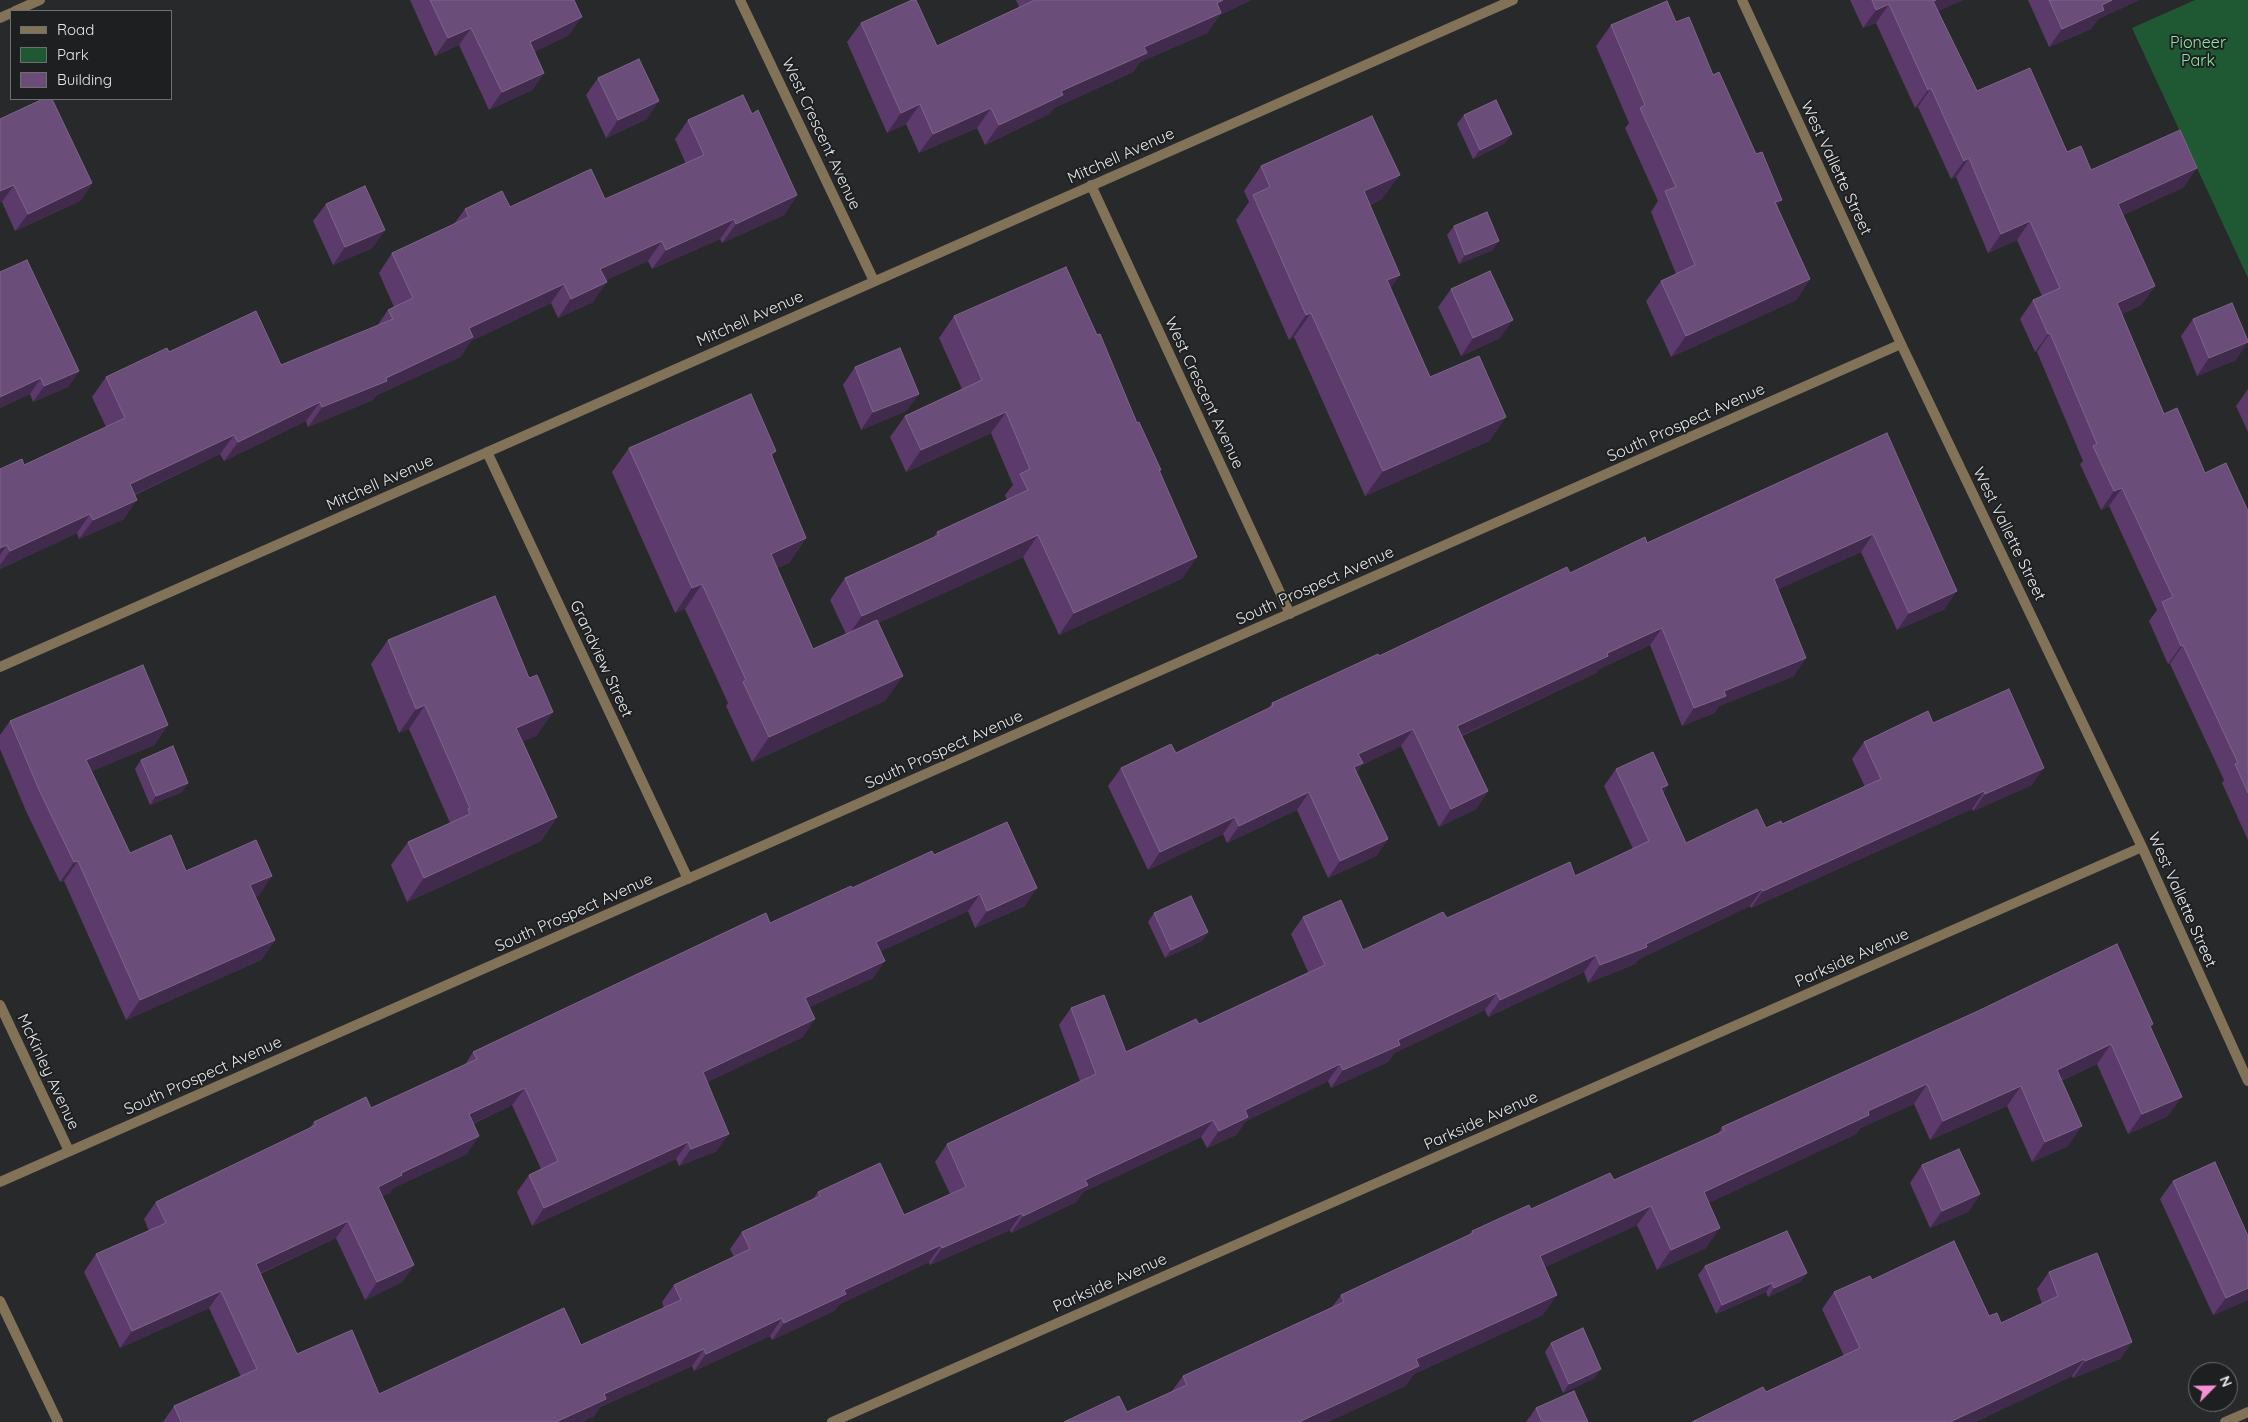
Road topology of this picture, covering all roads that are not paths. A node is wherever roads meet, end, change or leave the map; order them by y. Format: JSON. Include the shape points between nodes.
{"nodes":[{"id":1,"x":40,"y":0,"type":"edge"},
{"id":2,"x":740,"y":0,"type":"edge"},
{"id":3,"x":1513,"y":0,"type":"edge"},
{"id":4,"x":1742,"y":0,"type":"edge"},
{"id":5,"x":17,"y":10,"type":"edge"},
{"id":6,"x":1091,"y":185,"type":"junction"},
{"id":7,"x":874,"y":281,"type":"junction"},
{"id":8,"x":1901,"y":344,"type":"junction"},
{"id":9,"x":487,"y":452,"type":"junction"},
{"id":10,"x":1290,"y":614,"type":"junction"},
{"id":11,"x":0,"y":667,"type":"edge"},
{"id":12,"x":2142,"y":847,"type":"junction"},
{"id":13,"x":688,"y":879,"type":"junction"},
{"id":14,"x":0,"y":1005,"type":"edge"},
{"id":15,"x":2248,"y":1081,"type":"edge"},
{"id":16,"x":70,"y":1152,"type":"junction"},
{"id":17,"x":0,"y":1182,"type":"edge"},
{"id":18,"x":0,"y":1300,"type":"edge"},
{"id":19,"x":2248,"y":1412,"type":"edge"},
{"id":20,"x":58,"y":1422,"type":"edge"},
{"id":21,"x":832,"y":1422,"type":"edge"},
{"id":22,"x":2225,"y":1422,"type":"edge"}],
"edges":[{"from":1,"to":5,"type":"street"},
{"from":2,"to":7,"type":"street","name":"West Crescent Avenue"},
{"from":3,"to":6,"type":"street","name":"Mitchell Avenue"},
{"from":4,"to":8,"type":"street","name":"West Vallette Street"},
{"from":6,"to":7,"type":"street","name":"Mitchell Avenue"},
{"from":6,"to":10,"type":"street","name":"West Crescent Avenue"},
{"from":7,"to":9,"type":"street","name":"Mitchell Avenue"},
{"from":8,"to":10,"type":"street","name":"South Prospect Avenue"},
{"from":8,"to":12,"type":"street","name":"West Vallette Street"},
{"from":9,"to":11,"type":"street","name":"Mitchell Avenue"},
{"from":9,"to":13,"type":"street","name":"Grandview Street"},
{"from":10,"to":13,"type":"street","name":"South Prospect Avenue"},
{"from":12,"to":15,"type":"street","name":"West Vallette Street"},
{"from":12,"to":21,"type":"street","name":"Parkside Avenue"},
{"from":13,"to":16,"type":"street","name":"South Prospect Avenue"},
{"from":14,"to":16,"type":"street","name":"McKinley Avenue"},
{"from":16,"to":17,"type":"street","name":"South Prospect Avenue"},
{"from":18,"to":20,"type":"street"},
{"from":19,"to":22,"type":"street"}]}
